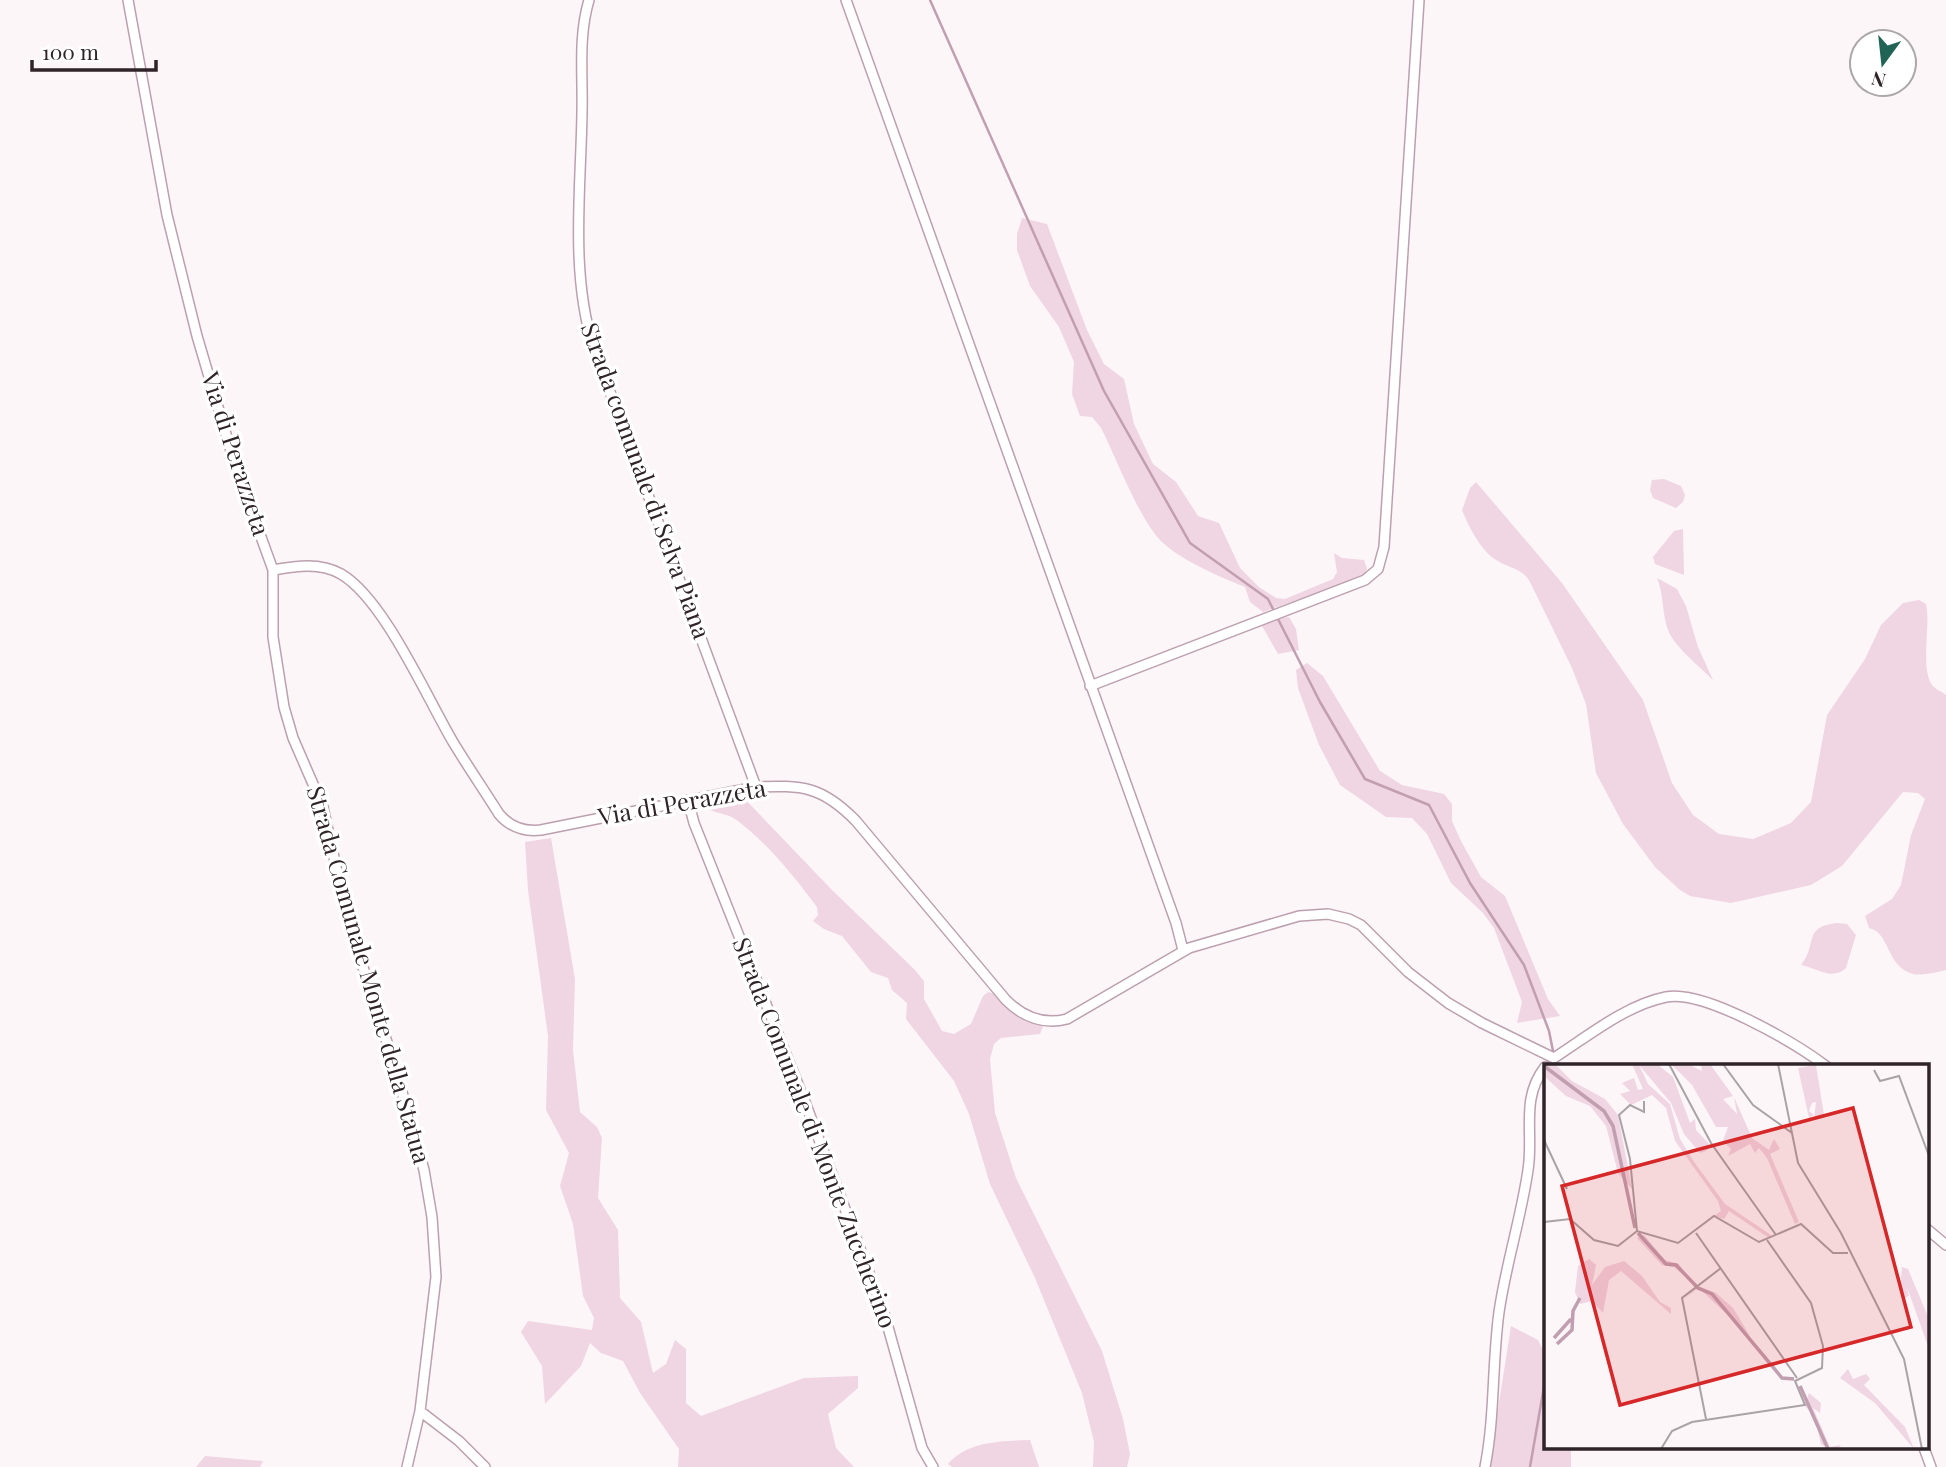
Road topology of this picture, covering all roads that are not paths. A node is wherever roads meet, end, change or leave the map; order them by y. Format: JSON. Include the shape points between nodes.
{"nodes":[{"id":1,"x":128,"y":0,"type":"edge"},
{"id":2,"x":589,"y":0,"type":"edge"},
{"id":3,"x":846,"y":0,"type":"edge"},
{"id":4,"x":1419,"y":0,"type":"edge"},
{"id":5,"x":273,"y":570,"type":"junction"},
{"id":6,"x":1090,"y":686,"type":"junction"},
{"id":7,"x":755,"y":787,"type":"junction"},
{"id":8,"x":688,"y":800,"type":"junction"},
{"id":9,"x":1183,"y":950,"type":"junction"},
{"id":10,"x":1554,"y":1058,"type":"junction"},
{"id":11,"x":1549,"y":1064,"type":"edge"},
{"id":12,"x":1823,"y":1064,"type":"edge"},
{"id":13,"x":1544,"y":1070,"type":"edge"},
{"id":14,"x":1928,"y":1230,"type":"edge"},
{"id":15,"x":1946,"y":1245,"type":"edge"},
{"id":16,"x":421,"y":1410,"type":"junction"},
{"id":17,"x":1925,"y":1450,"type":"edge"},
{"id":18,"x":407,"y":1467,"type":"edge"},
{"id":19,"x":485,"y":1467,"type":"edge"},
{"id":20,"x":933,"y":1467,"type":"edge"},
{"id":21,"x":1485,"y":1467,"type":"edge"},
{"id":22,"x":1931,"y":1467,"type":"edge"}],
"edges":[{"from":1,"to":5,"type":"street","name":"Via di Perazzeta","via":[[167,215],[194,323],[236,468]]},
{"from":2,"to":7,"type":"street","name":"Strada comunale di Selva Piana","via":[[582,32],[579,269],[585,317]]},
{"from":3,"to":6,"type":"street"},
{"from":4,"to":6,"type":"street","via":[[1384,547],[1378,569],[1365,580]]},
{"from":5,"to":8,"type":"street","name":"Via di Perazzeta","via":[[323,567],[363,592],[460,754],[508,823],[524,830],[541,830]]},
{"from":5,"to":16,"type":"street","name":"Strada Comunale Monte della Statua","via":[[272,637],[284,707],[322,802],[347,917],[424,1170],[436,1277]]},
{"from":6,"to":9,"type":"street"},
{"from":7,"to":8,"type":"street","name":"Via di Perazzeta"},
{"from":7,"to":9,"type":"street","name":"Via di Perazzeta","via":[[806,787],[841,807],[1006,1000],[1030,1017],[1054,1022],[1072,1017]]},
{"from":8,"to":20,"type":"street","name":"Strada Comunale di Monte Zuccherino","via":[[884,1312],[922,1448]]},
{"from":9,"to":10,"type":"street","name":"Via di Perazzeta","via":[[1299,916],[1345,917],[1364,928],[1408,972],[1448,1003]]},
{"from":10,"to":11,"type":"street"},
{"from":10,"to":12,"type":"street","via":[[1632,1010],[1679,996],[1758,1025]]},
{"from":13,"to":21,"type":"street","via":[[1528,1106],[1529,1168],[1499,1311]]},
{"from":14,"to":15,"type":"street"},
{"from":16,"to":18,"type":"street","name":"Strada Comunale Monte della Statua"},
{"from":16,"to":19,"type":"street"},
{"from":17,"to":22,"type":"street"}]}
